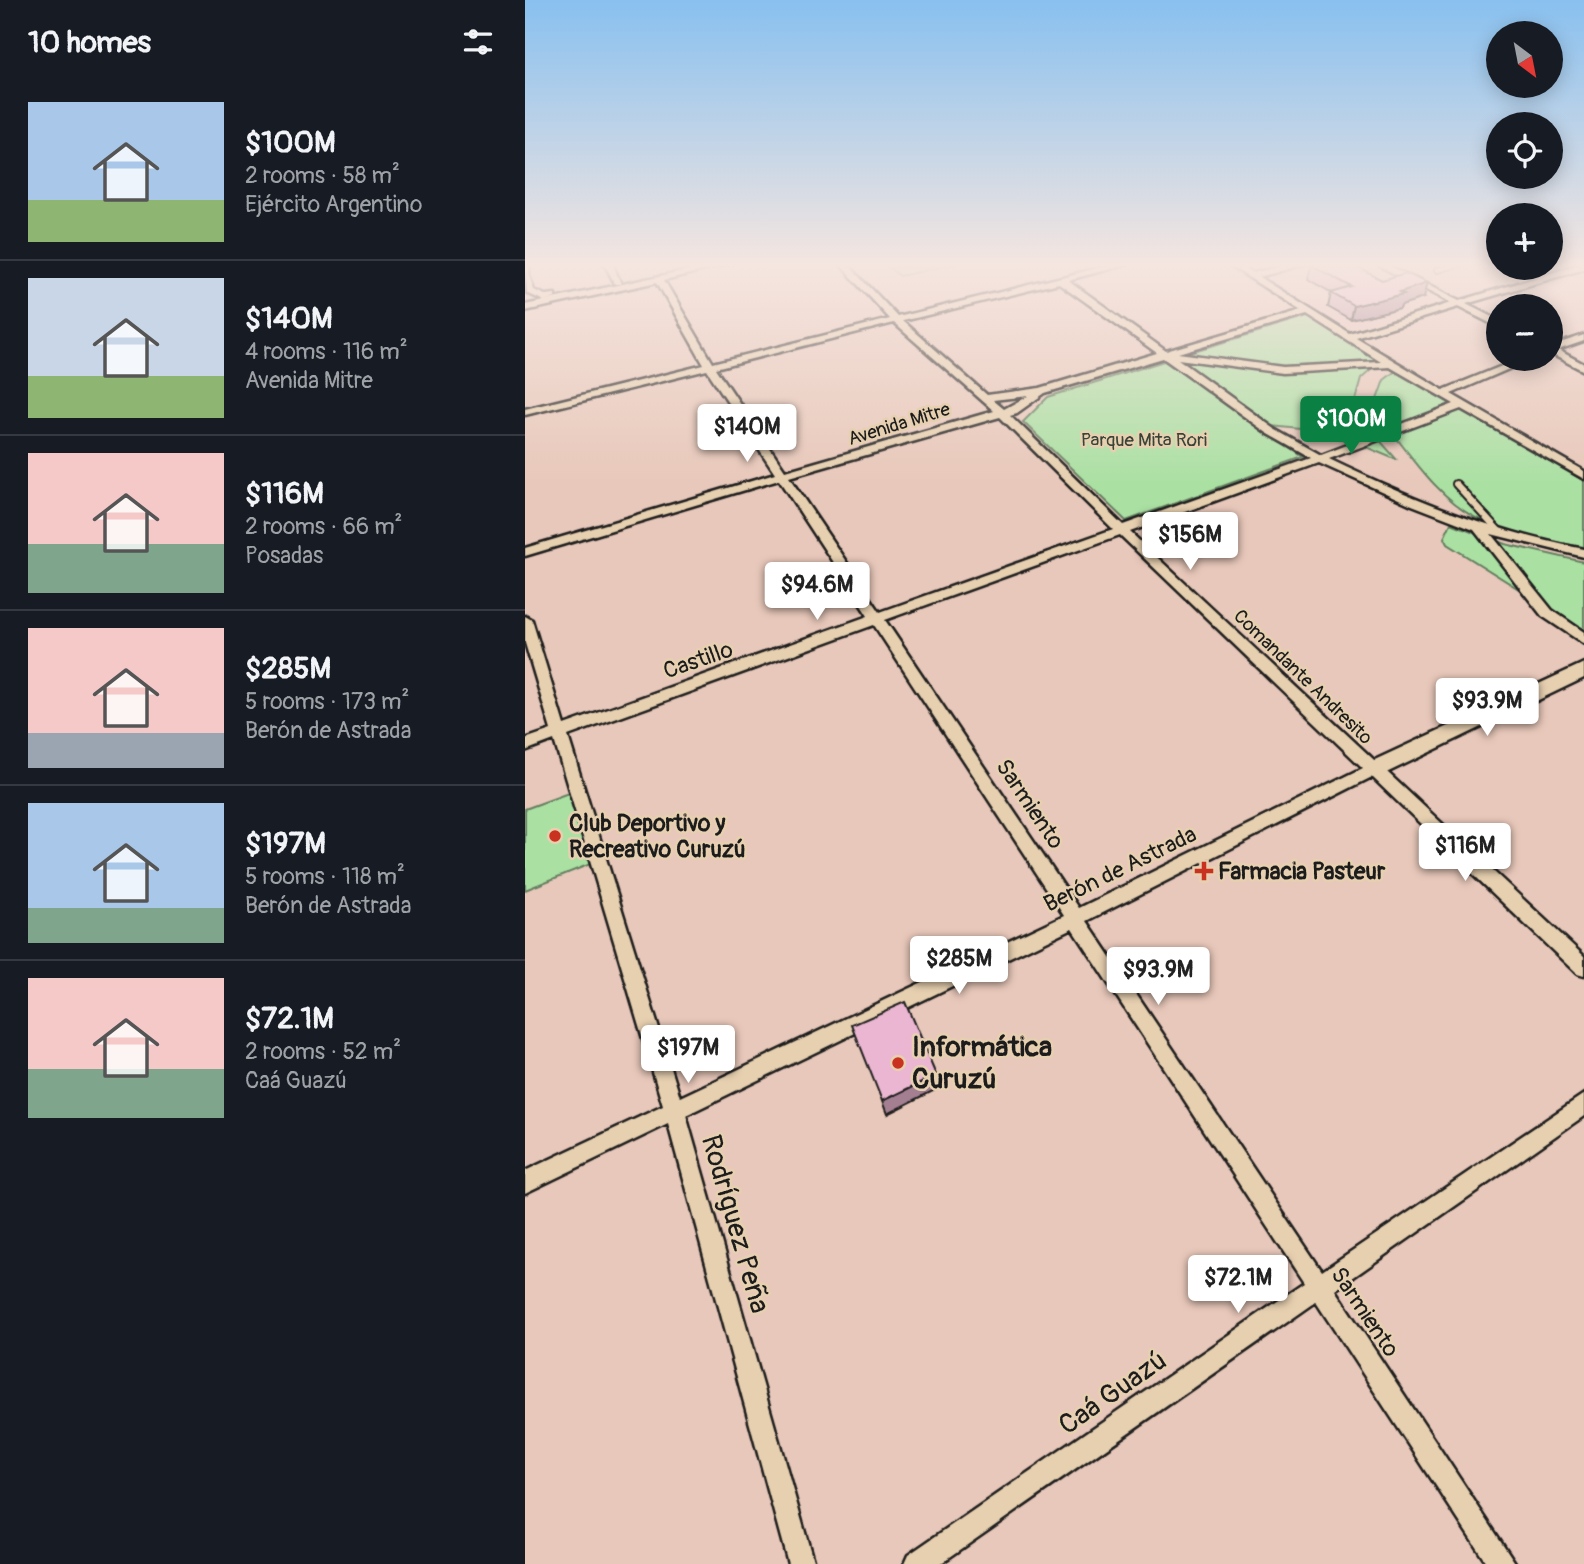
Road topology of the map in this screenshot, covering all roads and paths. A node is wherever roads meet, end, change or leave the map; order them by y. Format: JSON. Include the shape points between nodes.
{"nodes":[{"id":1,"x":692,"y":336,"type":"edge"},
{"id":2,"x":830,"y":336,"type":"edge"},
{"id":3,"x":914,"y":336,"type":"edge"},
{"id":4,"x":1138,"y":336,"type":"edge"},
{"id":5,"x":1227,"y":336,"type":"edge"},
{"id":6,"x":1352,"y":336,"type":"edge"},
{"id":7,"x":1349,"y":337,"type":"joint"},
{"id":8,"x":1584,"y":338,"type":"edge"},
{"id":9,"x":1563,"y":346,"type":"edge"},
{"id":10,"x":1164,"y":355,"type":"junction"},
{"id":11,"x":1563,"y":357,"type":"edge"},
{"id":12,"x":1392,"y":364,"type":"junction"},
{"id":13,"x":709,"y":365,"type":"junction"},
{"id":14,"x":1584,"y":368,"type":"edge"},
{"id":15,"x":1498,"y":371,"type":"edge"},
{"id":16,"x":1041,"y":391,"type":"junction"},
{"id":17,"x":1441,"y":394,"type":"junction"},
{"id":18,"x":985,"y":398,"type":"junction"},
{"id":19,"x":1461,"y":405,"type":"junction"},
{"id":20,"x":525,"y":412,"type":"edge"},
{"id":21,"x":1002,"y":413,"type":"junction"},
{"id":22,"x":1320,"y":459,"type":"junction"},
{"id":23,"x":782,"y":474,"type":"junction"},
{"id":24,"x":1583,"y":475,"type":"edge"},
{"id":25,"x":1456,"y":484,"type":"dead end"},
{"id":26,"x":1477,"y":524,"type":"junction"},
{"id":27,"x":1122,"y":531,"type":"junction"},
{"id":28,"x":1499,"y":531,"type":"junction"},
{"id":29,"x":525,"y":545,"type":"edge"},
{"id":30,"x":525,"y":552,"type":"edge"},
{"id":31,"x":1584,"y":553,"type":"edge"},
{"id":32,"x":877,"y":619,"type":"junction"},
{"id":33,"x":525,"y":620,"type":"edge"},
{"id":34,"x":1584,"y":639,"type":"edge"},
{"id":35,"x":1584,"y":670,"type":"edge"},
{"id":36,"x":559,"y":732,"type":"junction"},
{"id":37,"x":525,"y":745,"type":"edge"},
{"id":38,"x":1373,"y":770,"type":"junction"},
{"id":39,"x":1076,"y":918,"type":"junction"},
{"id":40,"x":1584,"y":968,"type":"edge"},
{"id":41,"x":1584,"y":1104,"type":"edge"},
{"id":42,"x":674,"y":1110,"type":"junction"},
{"id":43,"x":525,"y":1182,"type":"edge"},
{"id":44,"x":1318,"y":1287,"type":"junction"},
{"id":45,"x":801,"y":1564,"type":"edge"},
{"id":46,"x":917,"y":1564,"type":"edge"},
{"id":47,"x":1503,"y":1564,"type":"edge"}],
"edges":[{"from":1,"to":13,"type":"street","name":"Sarmiento"},
{"from":2,"to":13,"type":"street"},
{"from":3,"to":18,"type":"street","name":"Comandante Andresito"},
{"from":4,"to":10,"type":"street"},
{"from":5,"to":10,"type":"street"},
{"from":6,"to":7,"type":"street"},
{"from":7,"to":12,"type":"street"},
{"from":8,"to":9,"type":"street"},
{"from":10,"to":12,"type":"street","via":[[1283,370]]},
{"from":10,"to":16,"type":"street"},
{"from":10,"to":22,"type":"street","via":[[1271,431]]},
{"from":11,"to":14,"type":"street"},
{"from":12,"to":17,"type":"street"},
{"from":13,"to":20,"type":"street"},
{"from":13,"to":23,"type":"street","name":"Sarmiento"},
{"from":15,"to":17,"type":"street"},
{"from":16,"to":18,"type":"street"},
{"from":16,"to":21,"type":"street","name":"Avenida Mitre","via":[[1013,411]]},
{"from":17,"to":19,"type":"street"},
{"from":18,"to":21,"type":"street","name":"Comandante Andresito"},
{"from":18,"to":23,"type":"street","name":"Avenida Mitre","via":[[970,413]]},
{"from":19,"to":22,"type":"street","name":"Castillo"},
{"from":19,"to":24,"type":"street"},
{"from":21,"to":23,"type":"street","name":"Avenida Mitre"},
{"from":21,"to":27,"type":"street","name":"Comandante Andresito"},
{"from":22,"to":26,"type":"street"},
{"from":22,"to":27,"type":"street","name":"Castillo"},
{"from":23,"to":29,"type":"street","name":"Avenida Mitre"},
{"from":23,"to":30,"type":"street","name":"Avenida Mitre"},
{"from":23,"to":32,"type":"street","name":"Sarmiento"},
{"from":25,"to":28,"type":"lane"},
{"from":26,"to":28,"type":"street"},
{"from":26,"to":34,"type":"street","via":[[1547,613]]},
{"from":27,"to":32,"type":"street","name":"Castillo"},
{"from":27,"to":38,"type":"street","name":"Comandante Andresito"},
{"from":28,"to":31,"type":"street"},
{"from":32,"to":36,"type":"street","name":"Castillo"},
{"from":32,"to":39,"type":"street","name":"Sarmiento"},
{"from":33,"to":36,"type":"street","name":"Rodríguez Peña"},
{"from":35,"to":38,"type":"street","name":"Berón de Astrada"},
{"from":36,"to":37,"type":"street","name":"Castillo"},
{"from":36,"to":42,"type":"street","name":"Rodríguez Peña"},
{"from":38,"to":39,"type":"street","name":"Berón de Astrada"},
{"from":38,"to":40,"type":"street","name":"Comandante Andresito"},
{"from":39,"to":42,"type":"street","name":"Berón de Astrada"},
{"from":39,"to":44,"type":"street","name":"Sarmiento"},
{"from":41,"to":44,"type":"street","name":"Caá Guazú"},
{"from":42,"to":43,"type":"street","name":"Berón de Astrada"},
{"from":42,"to":45,"type":"street","name":"Rodríguez Peña"},
{"from":44,"to":46,"type":"street","name":"Caá Guazú"},
{"from":44,"to":47,"type":"street","name":"Sarmiento"}]}
